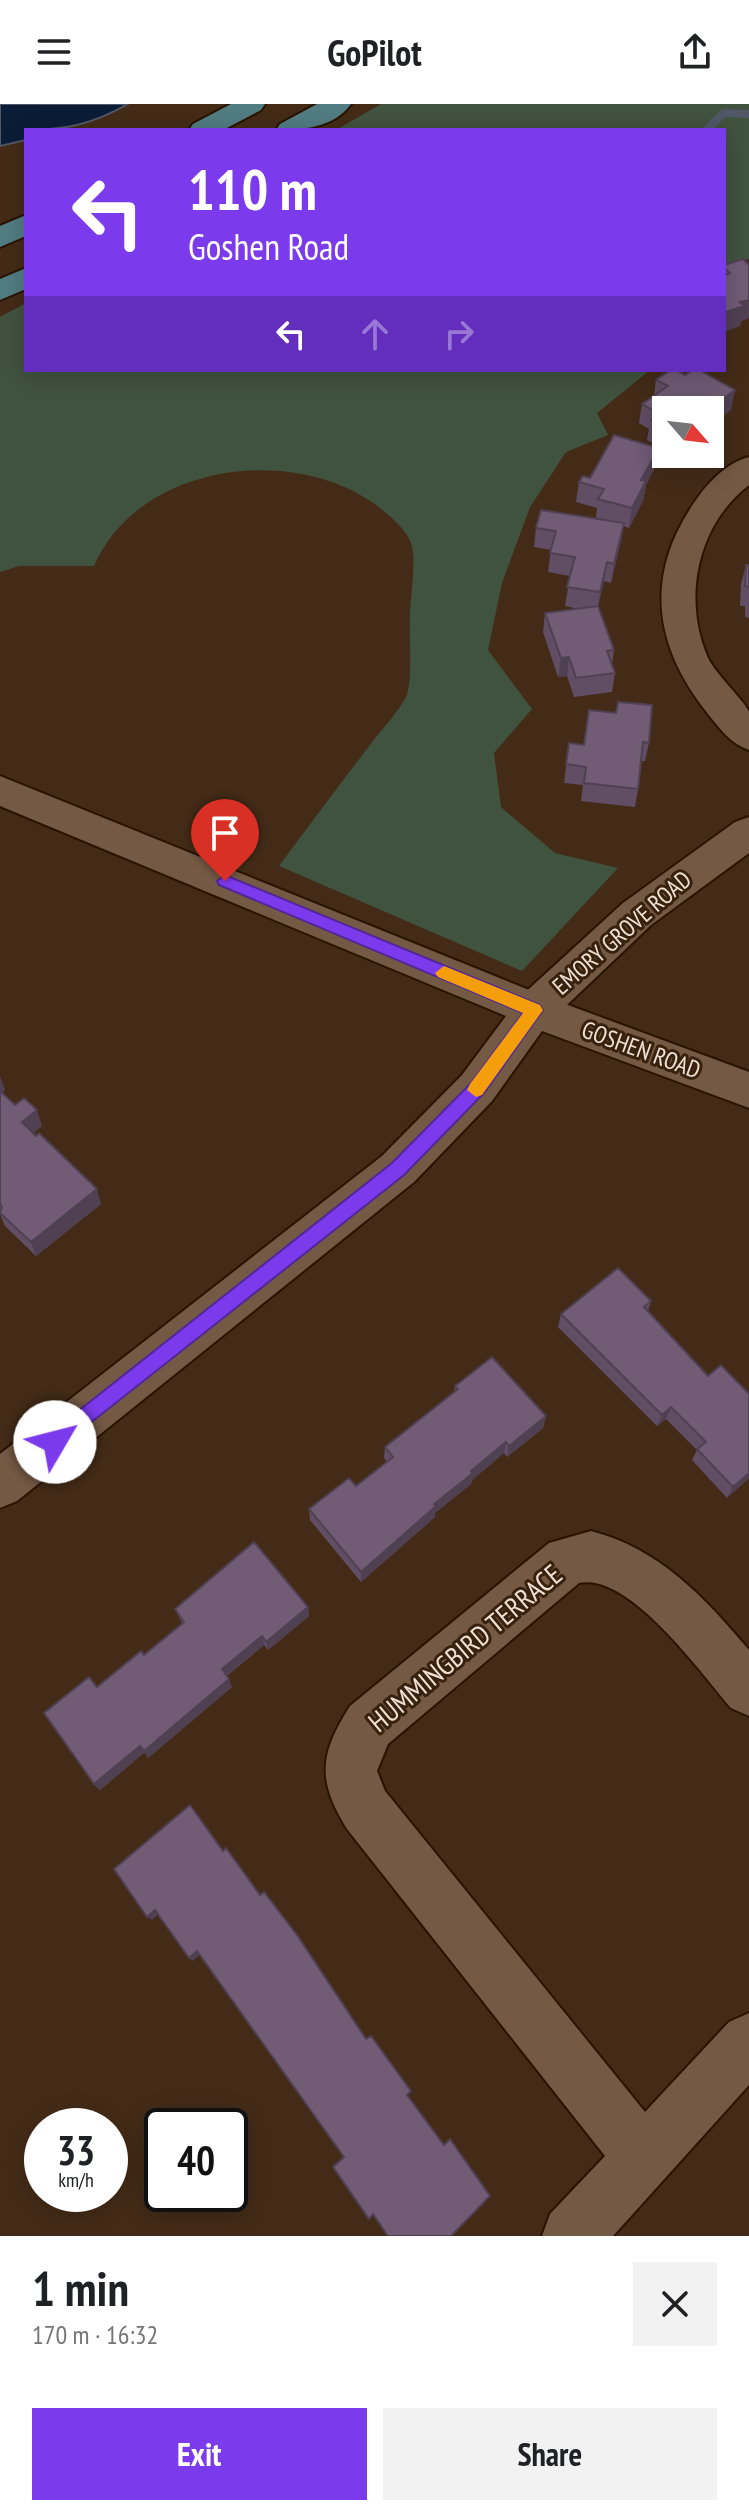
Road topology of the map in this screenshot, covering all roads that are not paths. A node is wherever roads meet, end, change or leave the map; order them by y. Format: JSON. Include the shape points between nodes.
{"nodes":[{"id":1,"x":251,"y":104,"type":"edge"},
{"id":2,"x":337,"y":104,"type":"edge"},
{"id":3,"x":207,"y":128,"type":"edge"},
{"id":4,"x":294,"y":128,"type":"edge"},
{"id":5,"x":24,"y":225,"type":"edge"},
{"id":6,"x":0,"y":238,"type":"edge"},
{"id":7,"x":24,"y":278,"type":"edge"},
{"id":8,"x":0,"y":291,"type":"edge"},
{"id":9,"x":749,"y":468,"type":"edge"},
{"id":10,"x":749,"y":736,"type":"edge"},
{"id":11,"x":0,"y":790,"type":"edge"},
{"id":12,"x":749,"y":832,"type":"edge"},
{"id":13,"x":534,"y":1010,"type":"junction"},
{"id":14,"x":749,"y":1090,"type":"edge"},
{"id":15,"x":0,"y":1484,"type":"edge"},
{"id":16,"x":749,"y":1690,"type":"edge"},
{"id":17,"x":749,"y":2042,"type":"edge"},
{"id":18,"x":643,"y":2156,"type":"junction"},
{"id":19,"x":572,"y":2236,"type":"edge"}],
"edges":[{"from":1,"to":3,"type":"main road"},
{"from":2,"to":4,"type":"main road"},
{"from":5,"to":6,"type":"main road"},
{"from":7,"to":8,"type":"main road"},
{"from":9,"to":10,"type":"street","via":[[712,501],[691,533],[677,603],[698,672]]},
{"from":11,"to":13,"type":"street","name":"GOSHEN ROAD"},
{"from":12,"to":13,"type":"street","name":"EMORY GROVE ROAD","via":[[637,914]]},
{"from":13,"to":14,"type":"street","name":"GOSHEN ROAD"},
{"from":13,"to":15,"type":"street","name":"EMORY GROVE ROAD","via":[[469,1098],[398,1169]]},
{"from":16,"to":18,"type":"street","name":"HUMMINGBIRD TERRACE","via":[[635,1571],[588,1554],[567,1561],[397,1699],[369,1725],[352,1760],[358,1799]]},
{"from":17,"to":18,"type":"street"},
{"from":18,"to":19,"type":"street"}]}
